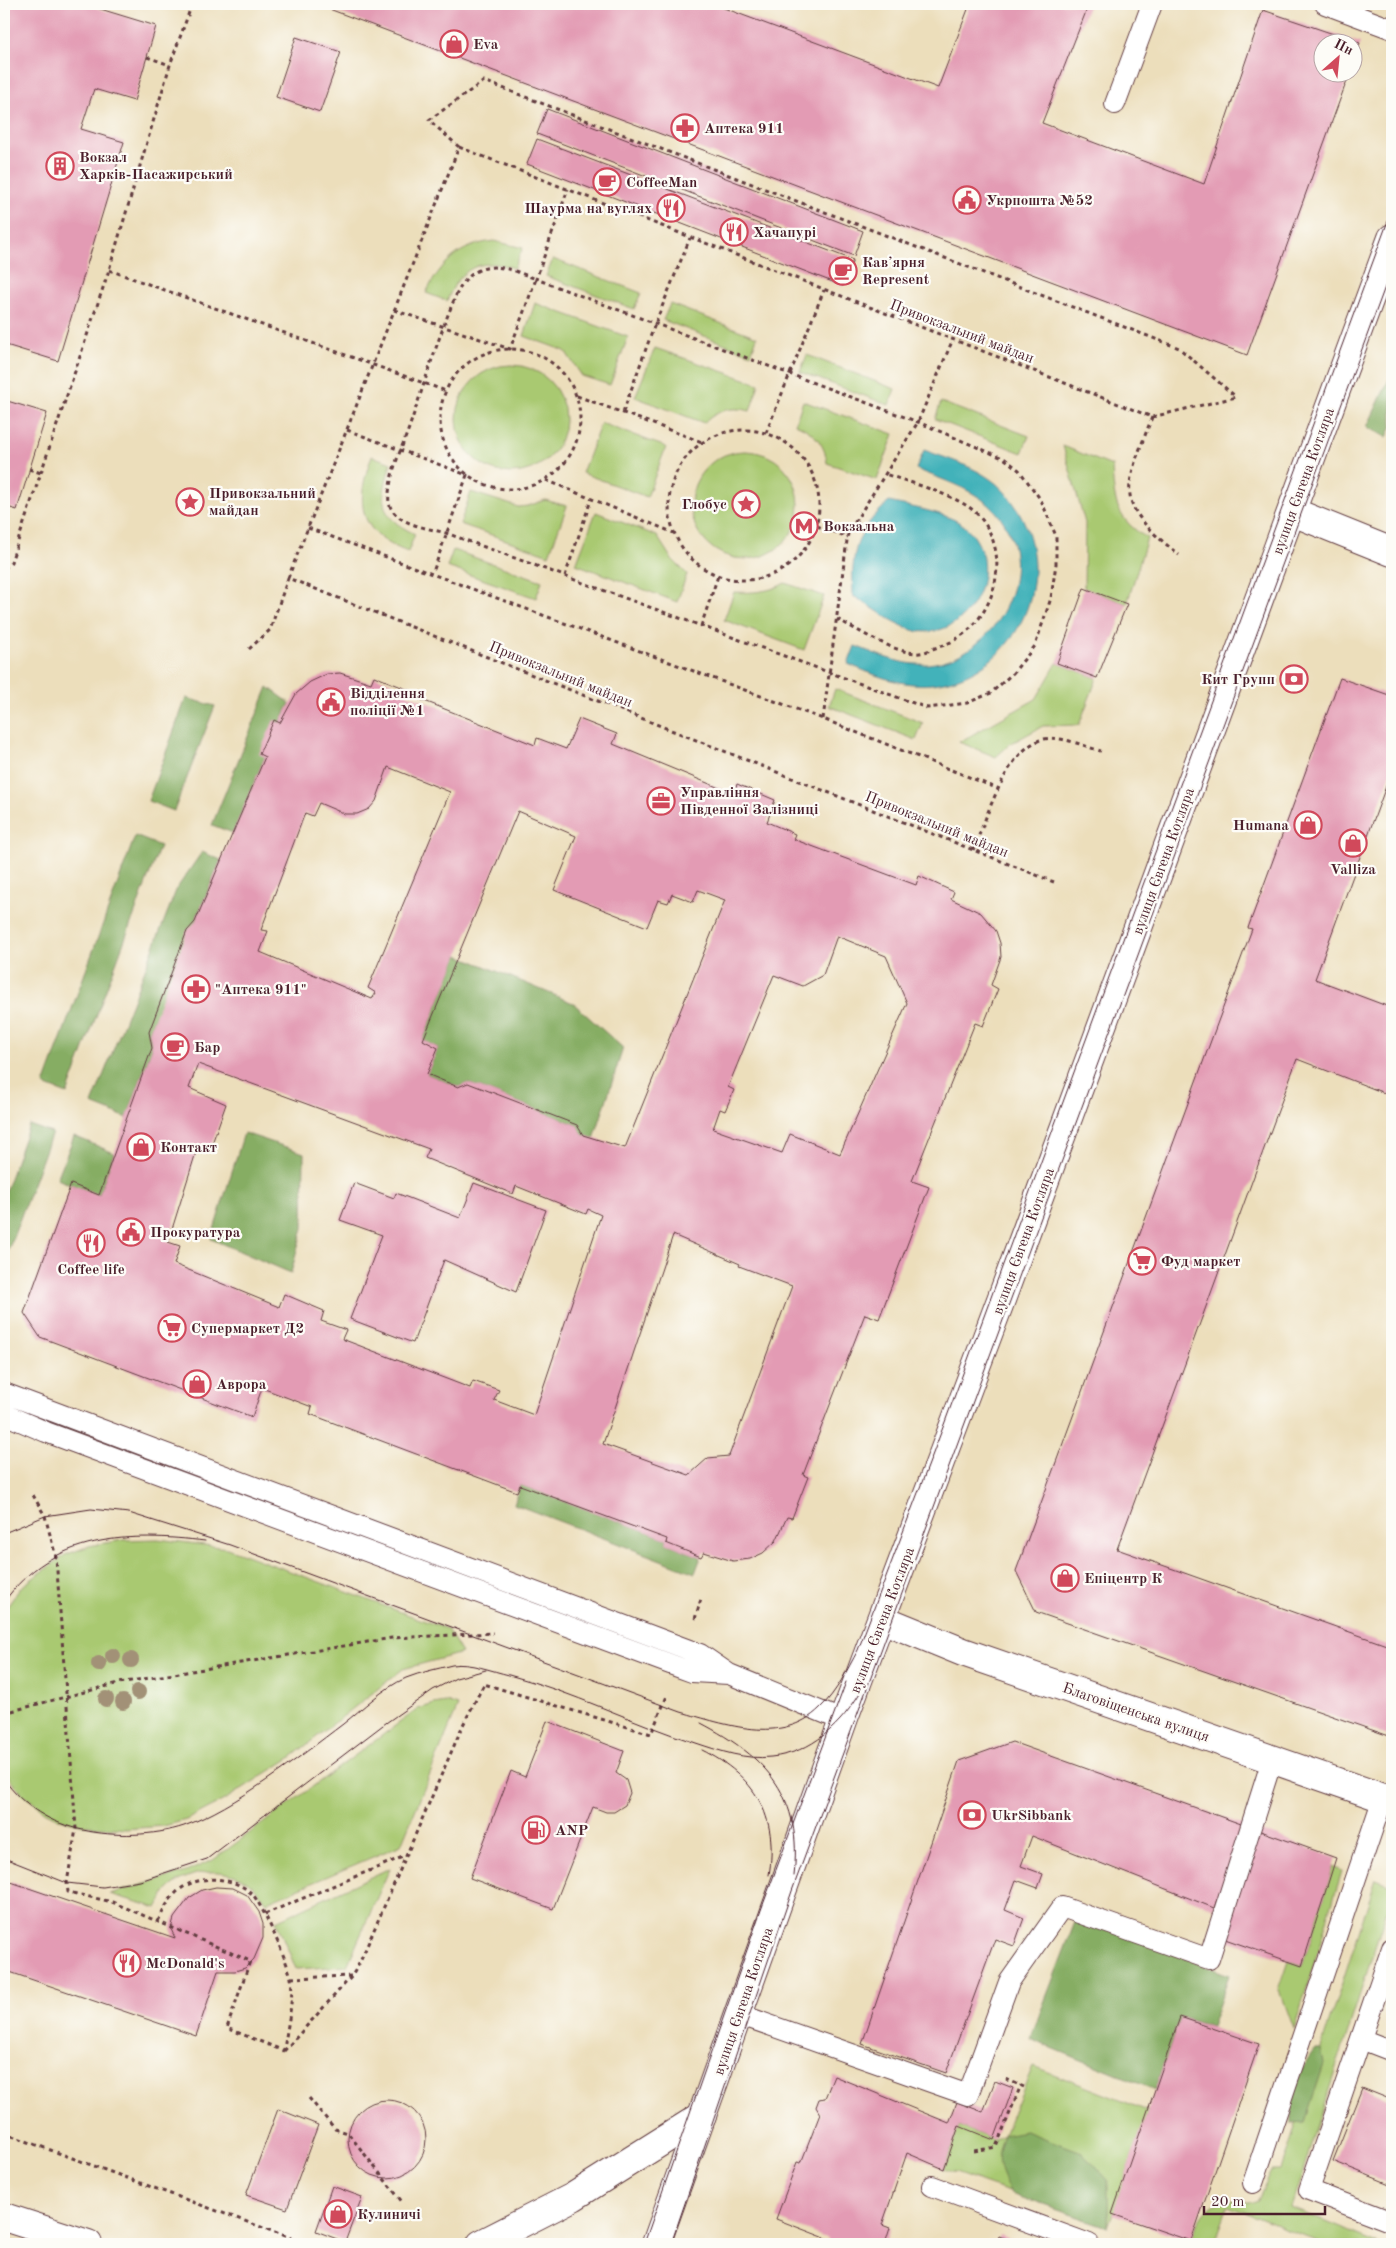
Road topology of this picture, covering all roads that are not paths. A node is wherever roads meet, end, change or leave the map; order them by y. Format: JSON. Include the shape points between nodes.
{"nodes":[{"id":1,"x":1152,"y":4,"type":"edge"},
{"id":2,"x":1325,"y":4,"type":"edge"},
{"id":3,"x":1392,"y":29,"type":"edge"},
{"id":4,"x":1115,"y":104,"type":"dead end"},
{"id":5,"x":1392,"y":238,"type":"edge"},
{"id":6,"x":1293,"y":512,"type":"junction"},
{"id":7,"x":1392,"y":552,"type":"edge"},
{"id":8,"x":4,"y":1393,"type":"edge"},
{"id":9,"x":4,"y":1414,"type":"edge"},
{"id":10,"x":882,"y":1619,"type":"junction"},
{"id":11,"x":729,"y":1674,"type":"junction"},
{"id":12,"x":844,"y":1720,"type":"junction"},
{"id":13,"x":1272,"y":1760,"type":"junction"},
{"id":14,"x":1388,"y":1800,"type":"edge"},
{"id":15,"x":1392,"y":1948,"type":"edge"},
{"id":16,"x":738,"y":2014,"type":"junction"},
{"id":17,"x":1361,"y":2039,"type":"junction"},
{"id":18,"x":1392,"y":2051,"type":"edge"},
{"id":19,"x":702,"y":2116,"type":"junction"},
{"id":20,"x":1253,"y":2183,"type":"dead end"},
{"id":21,"x":932,"y":2186,"type":"dead end"},
{"id":22,"x":4,"y":2217,"type":"edge"},
{"id":23,"x":1392,"y":2222,"type":"edge"},
{"id":24,"x":88,"y":2244,"type":"edge"},
{"id":25,"x":481,"y":2244,"type":"edge"},
{"id":26,"x":656,"y":2244,"type":"edge"},
{"id":27,"x":1089,"y":2244,"type":"edge"}],
"edges":[{"from":1,"to":4,"type":"lane"},
{"from":2,"to":3,"type":"lane"},
{"from":5,"to":6,"type":"main road","name":"вулиця Євгена Котляра"},
{"from":6,"to":7,"type":"main road"},
{"from":6,"to":10,"type":"main road","name":"вулиця Євгена Котляра"},
{"from":8,"to":11,"type":"lane","via":[[700,1654]]},
{"from":9,"to":11,"type":"lane","via":[[678,1667],[692,1672]]},
{"from":10,"to":12,"type":"main road","name":"вулиця Євгена Котляра"},
{"from":10,"to":13,"type":"main road","name":"Благовіщенська вулиця","via":[[963,1652]]},
{"from":11,"to":12,"type":"lane"},
{"from":12,"to":16,"type":"main road","name":"вулиця Євгена Котляра"},
{"from":13,"to":14,"type":"main road","name":"Благовіщенська вулиця"},
{"from":13,"to":16,"type":"lane","via":[[1209,1959],[1062,1907],[1009,1982],[968,2095]]},
{"from":14,"to":20,"type":"lane"},
{"from":15,"to":17,"type":"lane"},
{"from":16,"to":19,"type":"main road","name":"вулиця Євгена Котляра"},
{"from":17,"to":18,"type":"lane"},
{"from":17,"to":23,"type":"lane","via":[[1309,2190]]},
{"from":19,"to":25,"type":"main road","via":[[573,2197]]},
{"from":19,"to":26,"type":"main road","name":"вулиця Євгена Котляра"},
{"from":21,"to":27,"type":"lane"},
{"from":22,"to":24,"type":"main road"}]}
